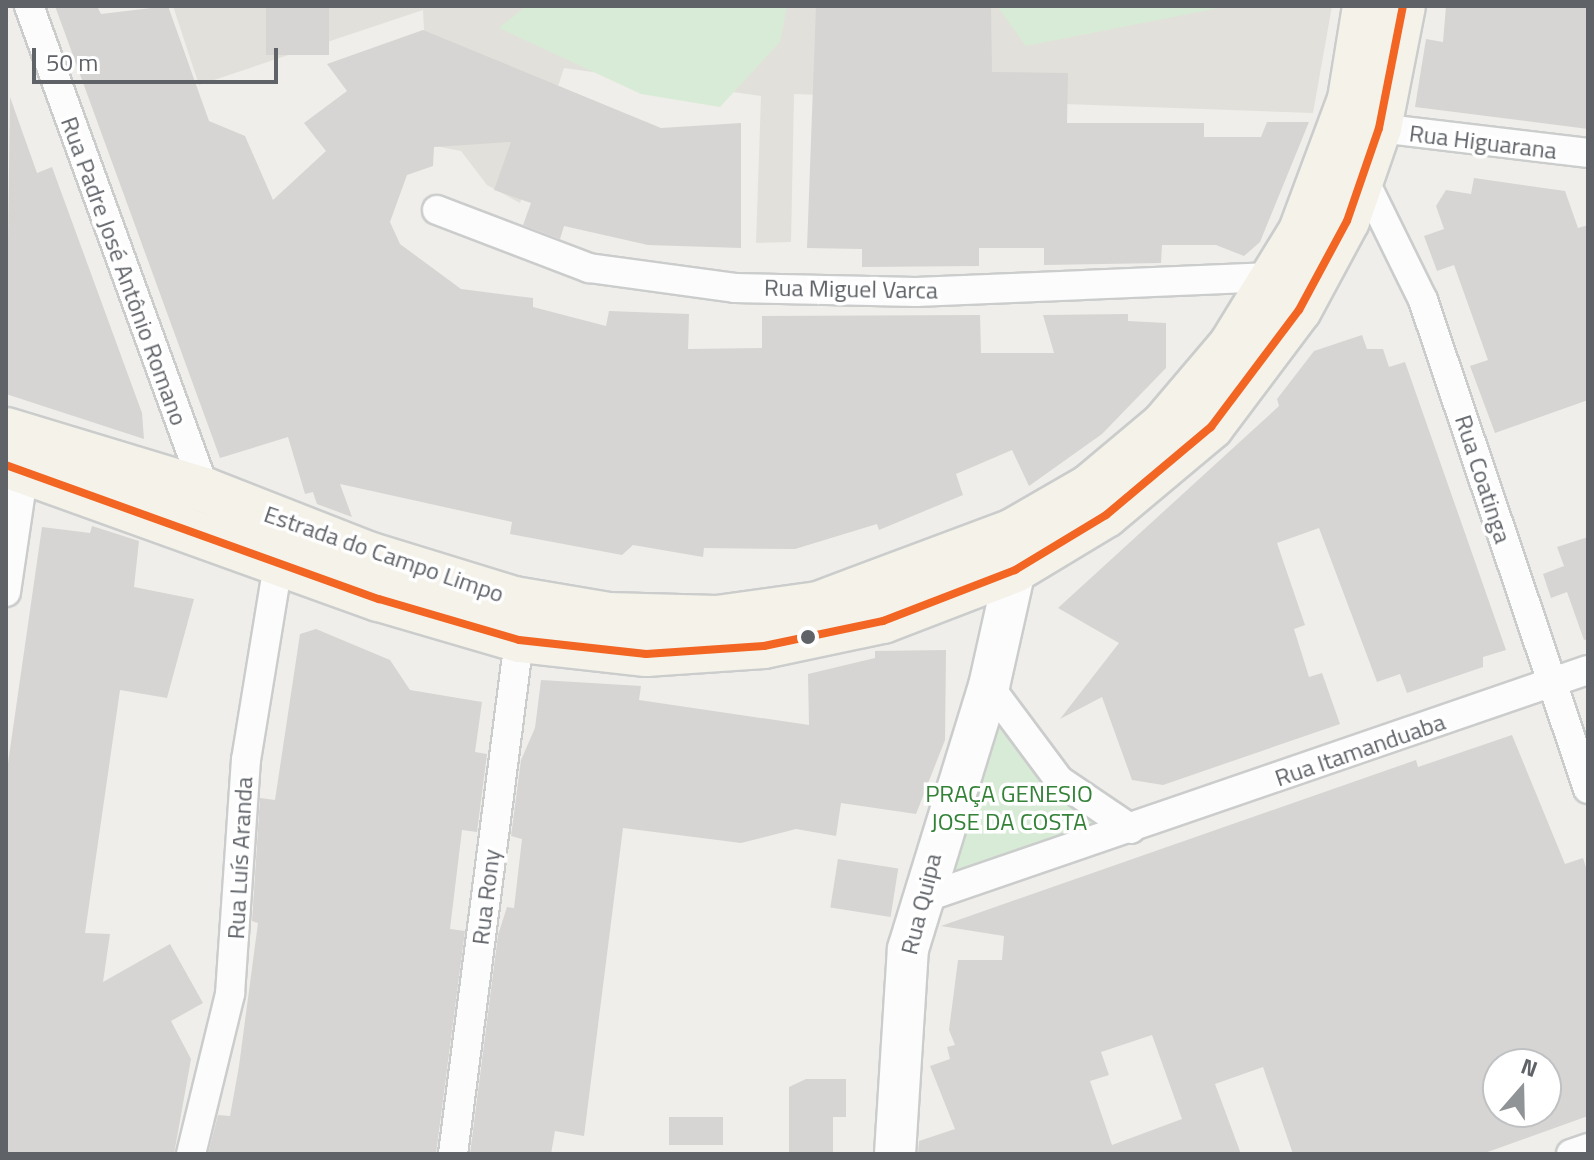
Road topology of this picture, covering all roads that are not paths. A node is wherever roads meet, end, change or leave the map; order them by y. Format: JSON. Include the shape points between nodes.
{"nodes":[{"id":1,"x":29,"y":6,"type":"edge"},
{"id":2,"x":1365,"y":6,"type":"edge"},
{"id":3,"x":1403,"y":6,"type":"edge"},
{"id":4,"x":1379,"y":128,"type":"junction"},
{"id":5,"x":1588,"y":153,"type":"edge"},
{"id":6,"x":1362,"y":176,"type":"junction"},
{"id":7,"x":437,"y":210,"type":"dead end"},
{"id":8,"x":1278,"y":277,"type":"junction"},
{"id":9,"x":6,"y":430,"type":"edge"},
{"id":10,"x":15,"y":468,"type":"edge"},
{"id":11,"x":205,"y":490,"type":"junction"},
{"id":12,"x":279,"y":559,"type":"junction"},
{"id":13,"x":1015,"y":570,"type":"junction"},
{"id":14,"x":6,"y":592,"type":"edge"},
{"id":15,"x":519,"y":640,"type":"junction"},
{"id":16,"x":1588,"y":670,"type":"edge"},
{"id":17,"x":1550,"y":684,"type":"junction"},
{"id":18,"x":989,"y":686,"type":"junction"},
{"id":19,"x":1588,"y":789,"type":"edge"},
{"id":20,"x":1131,"y":829,"type":"junction"},
{"id":21,"x":918,"y":900,"type":"junction"},
{"id":22,"x":1588,"y":1148,"type":"edge"},
{"id":23,"x":191,"y":1154,"type":"edge"},
{"id":24,"x":453,"y":1154,"type":"edge"},
{"id":25,"x":895,"y":1154,"type":"edge"},
{"id":26,"x":1571,"y":1154,"type":"edge"}],
"edges":[{"from":1,"to":11,"type":"street","name":"Rua Padre José Antônio Romano"},
{"from":2,"to":8,"type":"main road","name":"Estrada do Campo Limpo","via":[[1350,99]]},
{"from":3,"to":4,"type":"main road","name":"Estrada do Campo Limpo"},
{"from":4,"to":5,"type":"street","name":"Rua Higuarana"},
{"from":4,"to":6,"type":"main road","name":"Estrada do Campo Limpo"},
{"from":6,"to":13,"type":"main road","name":"Estrada do Campo Limpo","via":[[1299,310],[1211,427],[1131,497]]},
{"from":6,"to":17,"type":"street","name":"Rua Coatinga","via":[[1423,300]]},
{"from":7,"to":8,"type":"street","name":"Rua Miguel Varca","via":[[589,268],[735,288],[916,292]]},
{"from":8,"to":11,"type":"main road","name":"Estrada do Campo Limpo","via":[[1164,424],[1089,487],[939,564],[818,604],[717,618],[557,607],[368,554]]},
{"from":9,"to":11,"type":"main road","name":"Estrada do Campo Limpo"},
{"from":10,"to":12,"type":"main road","name":"Estrada do Campo Limpo"},
{"from":10,"to":14,"type":"street"},
{"from":12,"to":15,"type":"main road","name":"Estrada do Campo Limpo","via":[[379,599]]},
{"from":12,"to":23,"type":"street","name":"Rua Luís Aranda","via":[[248,746],[230,994]]},
{"from":13,"to":15,"type":"main road","name":"Estrada do Campo Limpo","via":[[883,621],[764,646],[646,654]]},
{"from":13,"to":18,"type":"street","name":"Rua Quipa"},
{"from":15,"to":24,"type":"street","name":"Rua Rony"},
{"from":16,"to":17,"type":"street","name":"Rua Itamanduaba"},
{"from":17,"to":19,"type":"street","name":"Rua Coatinga"},
{"from":17,"to":20,"type":"street","name":"Rua Itamanduaba"},
{"from":18,"to":20,"type":"street","via":[[1059,780]]},
{"from":18,"to":21,"type":"street","name":"Rua Quipa"},
{"from":20,"to":21,"type":"street","name":"Rua Itamanduaba"},
{"from":21,"to":25,"type":"street","name":"Rua Quipa","via":[[900,1029]]},
{"from":22,"to":26,"type":"street"}]}
